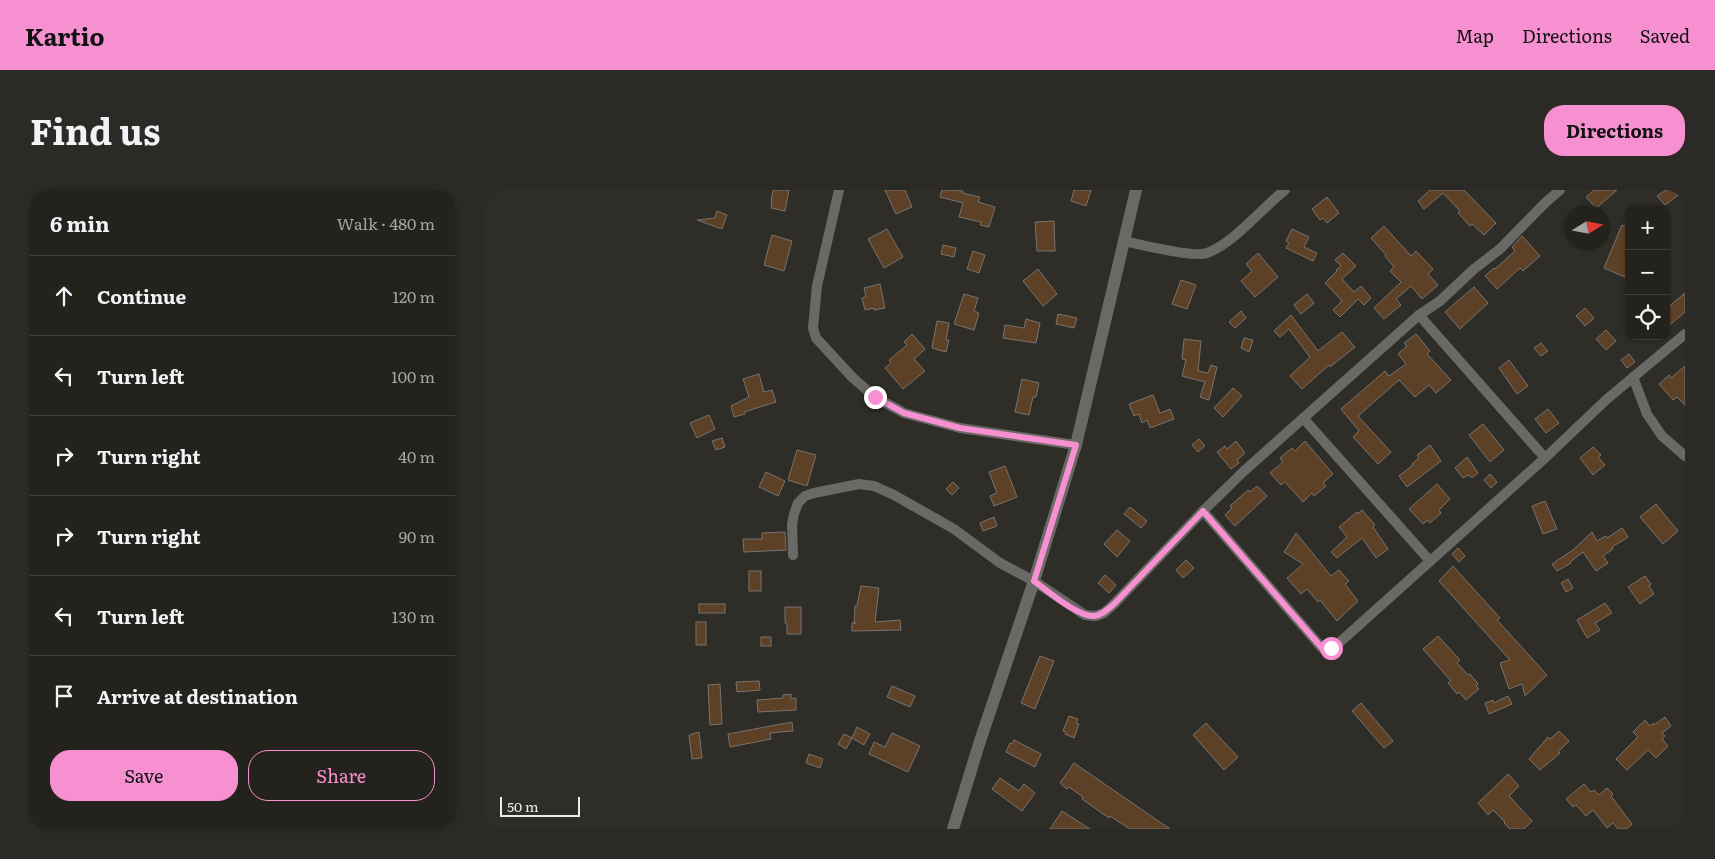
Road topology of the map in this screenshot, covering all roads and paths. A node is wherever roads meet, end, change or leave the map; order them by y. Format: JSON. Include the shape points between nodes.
{"nodes":[{"id":1,"x":839,"y":190,"type":"edge"},
{"id":2,"x":1136,"y":190,"type":"edge"},
{"id":3,"x":1285,"y":190,"type":"edge"},
{"id":4,"x":1561,"y":190,"type":"edge"},
{"id":5,"x":1124,"y":241,"type":"junction"},
{"id":6,"x":1419,"y":315,"type":"junction"},
{"id":7,"x":1685,"y":334,"type":"edge"},
{"id":8,"x":1633,"y":377,"type":"junction"},
{"id":9,"x":1304,"y":419,"type":"junction"},
{"id":10,"x":1076,"y":445,"type":"junction"},
{"id":11,"x":1685,"y":456,"type":"edge"},
{"id":12,"x":1545,"y":458,"type":"junction"},
{"id":13,"x":1203,"y":511,"type":"junction"},
{"id":14,"x":793,"y":555,"type":"dead end"},
{"id":15,"x":1430,"y":561,"type":"junction"},
{"id":16,"x":1034,"y":581,"type":"junction"},
{"id":17,"x":953,"y":829,"type":"edge"}],
"edges":[{"from":1,"to":10,"type":"street","via":[[817,286],[813,328],[816,338],[853,378],[875,397],[904,413],[960,428]]},
{"from":2,"to":5,"type":"street"},
{"from":3,"to":5,"type":"street","via":[[1235,235],[1206,254],[1175,252]]},
{"from":4,"to":6,"type":"street","via":[[1500,249]]},
{"from":5,"to":10,"type":"street"},
{"from":6,"to":9,"type":"street"},
{"from":6,"to":12,"type":"street"},
{"from":7,"to":8,"type":"street"},
{"from":8,"to":11,"type":"street","via":[[1647,414],[1662,436]]},
{"from":8,"to":12,"type":"street"},
{"from":9,"to":13,"type":"street"},
{"from":9,"to":15,"type":"street"},
{"from":10,"to":16,"type":"street"},
{"from":12,"to":15,"type":"street"},
{"from":13,"to":15,"type":"street","via":[[1322,648],[1339,643]]},
{"from":13,"to":16,"type":"street","via":[[1101,614],[1085,615]]},
{"from":14,"to":16,"type":"street","via":[[792,524],[798,503],[805,496],[866,484],[895,495],[954,529],[1000,564]]},
{"from":16,"to":17,"type":"street"}]}
